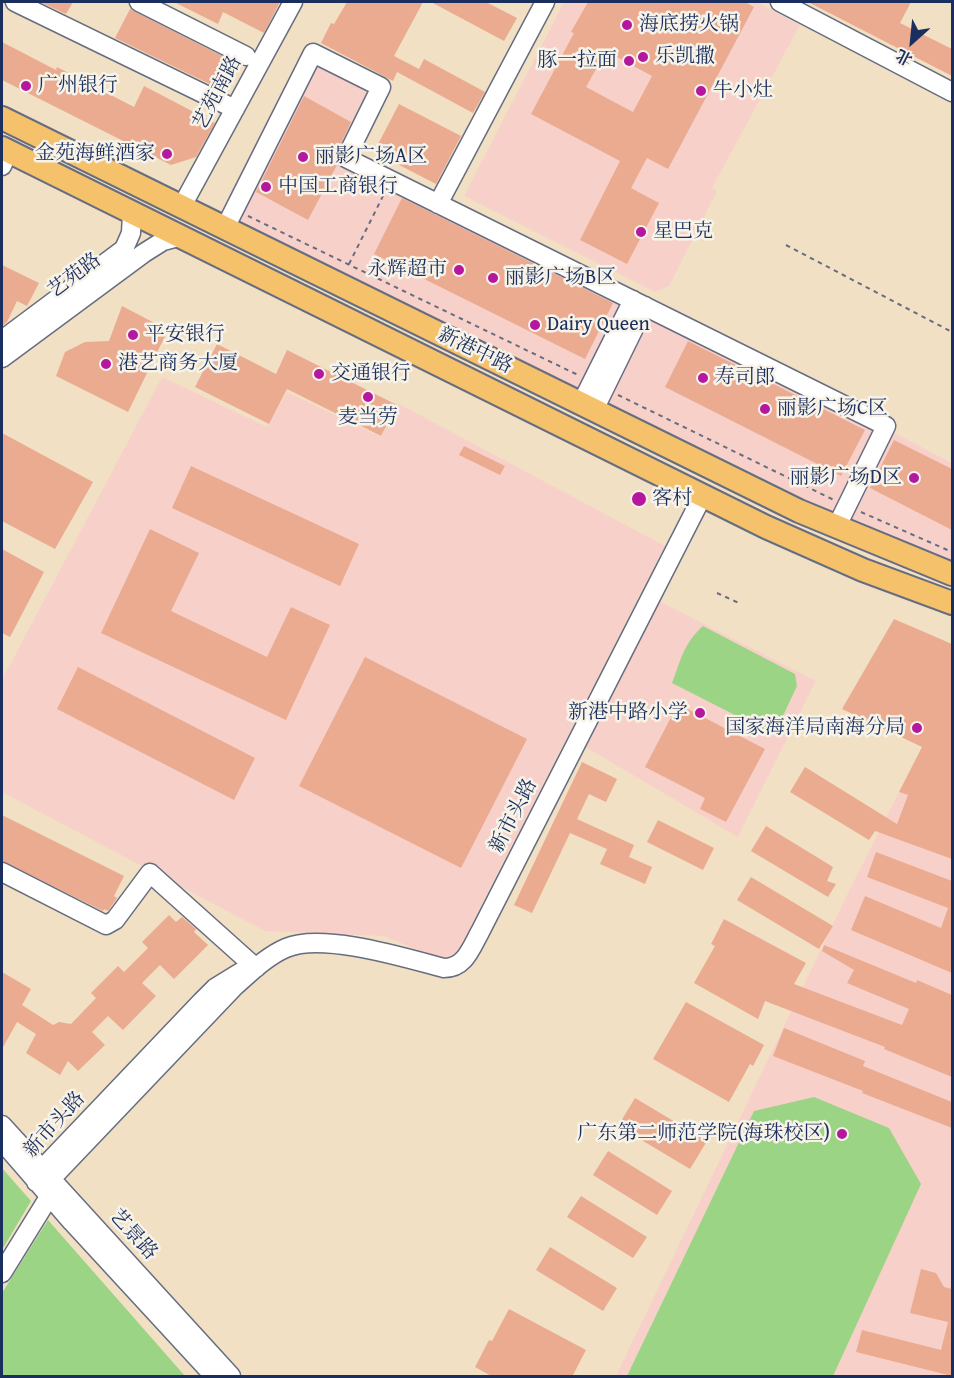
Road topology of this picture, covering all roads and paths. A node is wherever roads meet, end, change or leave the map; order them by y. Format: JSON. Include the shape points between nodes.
{"nodes":[{"id":1,"x":15,"y":2,"type":"edge"},
{"id":2,"x":140,"y":2,"type":"edge"},
{"id":3,"x":293,"y":2,"type":"edge"},
{"id":4,"x":545,"y":2,"type":"edge"},
{"id":5,"x":790,"y":4,"type":"edge"},
{"id":6,"x":246,"y":56,"type":"dead end"},
{"id":7,"x":952,"y":92,"type":"edge"},
{"id":8,"x":235,"y":109,"type":"junction"},
{"id":9,"x":2,"y":118,"type":"edge"},
{"id":10,"x":4,"y":155,"type":"edge"},
{"id":11,"x":390,"y":180,"type":"junction"},
{"id":12,"x":438,"y":204,"type":"junction"},
{"id":13,"x":182,"y":206,"type":"junction"},
{"id":14,"x":132,"y":214,"type":"junction"},
{"id":15,"x":225,"y":228,"type":"junction"},
{"id":16,"x":178,"y":237,"type":"junction"},
{"id":17,"x":786,"y":245,"type":"dead end"},
{"id":18,"x":349,"y":264,"type":"dead end"},
{"id":19,"x":639,"y":303,"type":"junction"},
{"id":20,"x":952,"y":332,"type":"edge"},
{"id":21,"x":2,"y":340,"type":"edge"},
{"id":22,"x":2,"y":358,"type":"edge"},
{"id":23,"x":588,"y":407,"type":"junction"},
{"id":24,"x":703,"y":495,"type":"junction"},
{"id":25,"x":836,"y":528,"type":"junction"},
{"id":26,"x":952,"y":574,"type":"edge"},
{"id":27,"x":717,"y":593,"type":"dead end"},
{"id":28,"x":952,"y":603,"type":"edge"},
{"id":29,"x":741,"y":604,"type":"dead end"},
{"id":30,"x":2,"y":872,"type":"edge"},
{"id":31,"x":256,"y":968,"type":"junction"},
{"id":32,"x":2,"y":1125,"type":"edge"},
{"id":33,"x":2,"y":1141,"type":"edge"},
{"id":34,"x":45,"y":1182,"type":"junction"},
{"id":35,"x":2,"y":1273,"type":"edge"},
{"id":36,"x":214,"y":1377,"type":"edge"},
{"id":37,"x":231,"y":1377,"type":"edge"}],
"edges":[{"from":1,"to":8,"type":"street"},
{"from":2,"to":6,"type":"street"},
{"from":3,"to":8,"type":"street","name":"艺苑南路"},
{"from":4,"to":12,"type":"street"},
{"from":5,"to":7,"type":"street"},
{"from":8,"to":13,"type":"street","name":"艺苑南路"},
{"from":9,"to":13,"type":"main road","name":"新港中路"},
{"from":10,"to":14,"type":"main road","name":"新港中路"},
{"from":11,"to":12,"type":"street"},
{"from":11,"to":15,"type":"street","via":[[346,158],[381,87],[313,53]]},
{"from":11,"to":18,"type":"path"},
{"from":12,"to":19,"type":"street"},
{"from":13,"to":15,"type":"main road","name":"新港中路"},
{"from":14,"to":16,"type":"main road","name":"新港中路"},
{"from":14,"to":21,"type":"street","name":"艺苑路","via":[[130,233],[119,254]]},
{"from":15,"to":23,"type":"main road","name":"新港中路"},
{"from":16,"to":22,"type":"street","name":"艺苑路","via":[[144,253]]},
{"from":16,"to":24,"type":"main road","name":"新港中路"},
{"from":17,"to":20,"type":"path"},
{"from":19,"to":23,"type":"street"},
{"from":19,"to":25,"type":"street","via":[[886,426]]},
{"from":23,"to":25,"type":"main road","name":"新港中路"},
{"from":24,"to":28,"type":"main road","name":"新港中路","via":[[823,553]]},
{"from":24,"to":31,"type":"street","name":"新市头路","via":[[462,962],[444,968],[382,952],[321,943],[285,948]]},
{"from":25,"to":26,"type":"main road","name":"新港中路"},
{"from":27,"to":29,"type":"path"},
{"from":30,"to":31,"type":"street","via":[[106,925],[115,920],[150,873]]},
{"from":31,"to":34,"type":"street","name":"新市头路"},
{"from":32,"to":34,"type":"street","name":"艺景路"},
{"from":33,"to":34,"type":"street","name":"艺景路"},
{"from":34,"to":35,"type":"street","name":"新市头路"},
{"from":34,"to":36,"type":"street","name":"艺景路"},
{"from":34,"to":37,"type":"street","name":"艺景路"}]}
